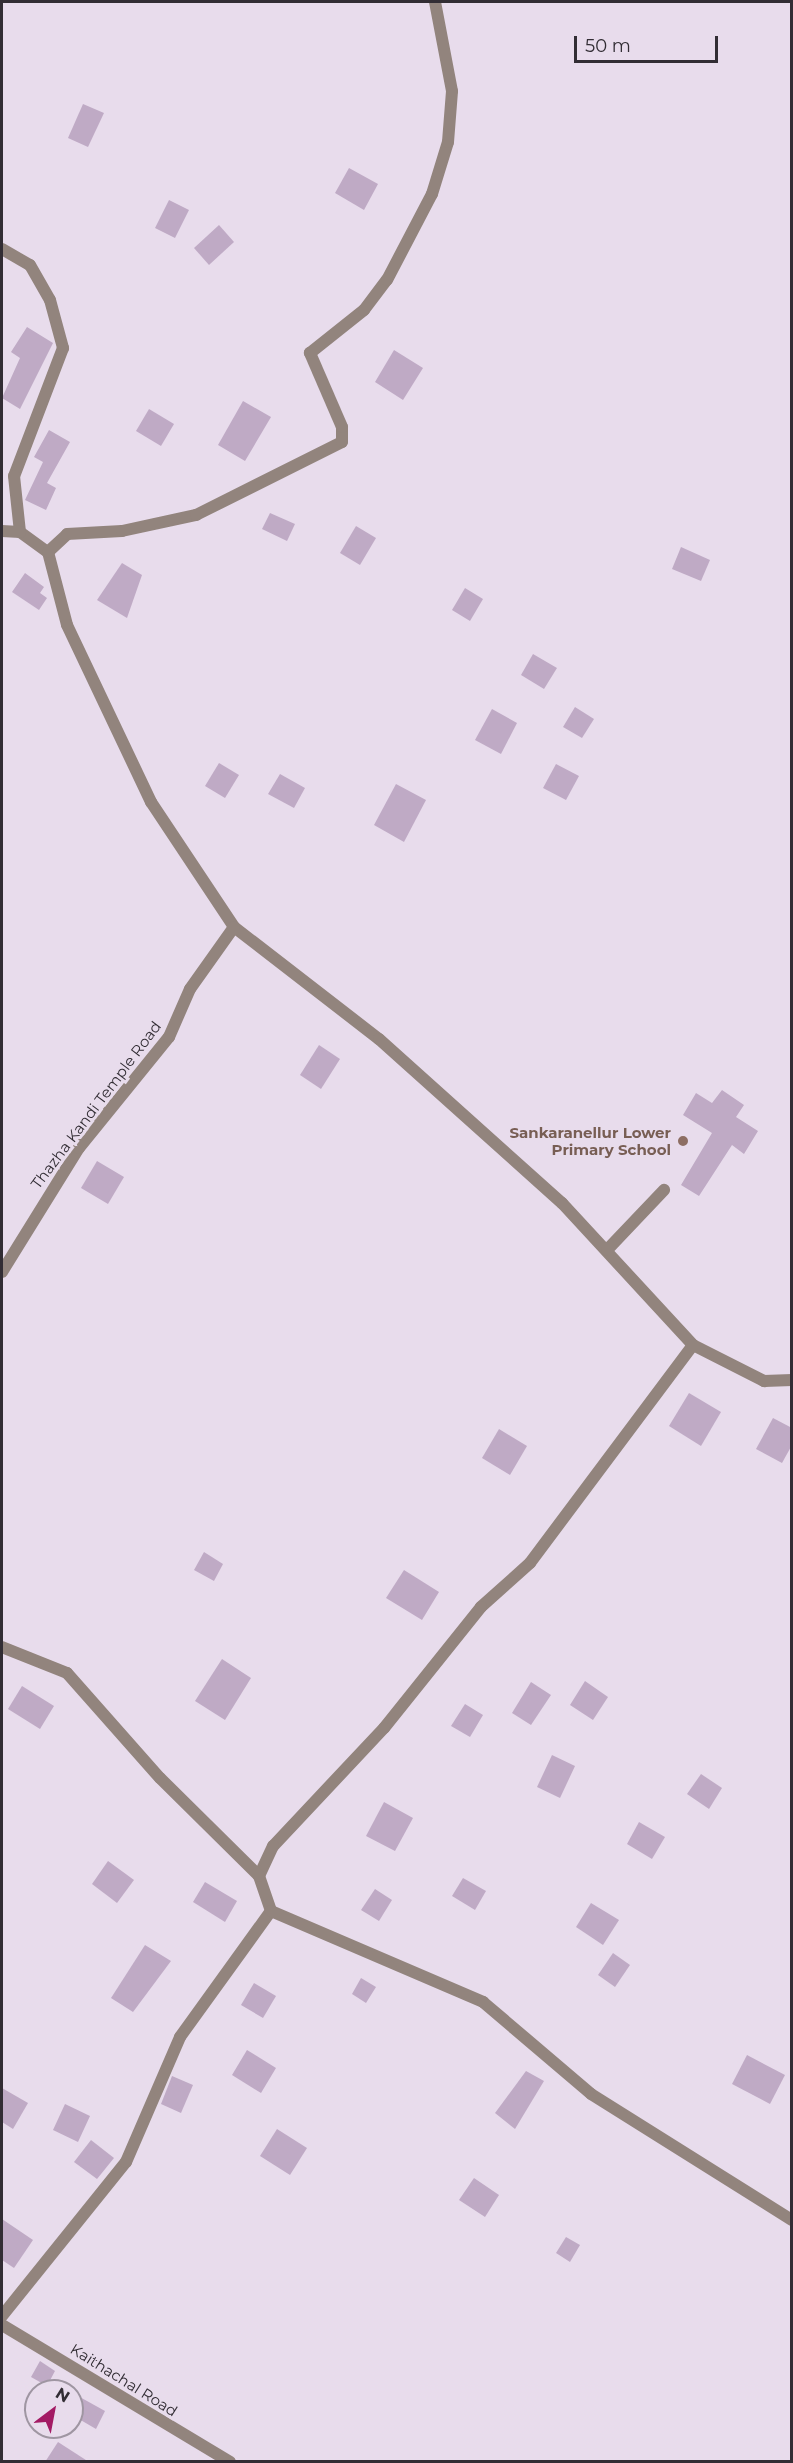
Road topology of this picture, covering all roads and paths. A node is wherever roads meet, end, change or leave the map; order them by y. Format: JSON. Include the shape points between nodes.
{"nodes":[{"id":1,"x":435,"y":2,"type":"edge"},
{"id":2,"x":2,"y":249,"type":"edge"},
{"id":3,"x":2,"y":531,"type":"edge"},
{"id":4,"x":20,"y":532,"type":"junction"},
{"id":5,"x":48,"y":552,"type":"junction"},
{"id":6,"x":234,"y":927,"type":"junction"},
{"id":7,"x":664,"y":1190,"type":"dead end"},
{"id":8,"x":607,"y":1250,"type":"junction"},
{"id":9,"x":2,"y":1272,"type":"edge"},
{"id":10,"x":693,"y":1345,"type":"junction"},
{"id":11,"x":792,"y":1380,"type":"edge"},
{"id":12,"x":2,"y":1647,"type":"edge"},
{"id":13,"x":259,"y":1876,"type":"junction"},
{"id":14,"x":271,"y":1911,"type":"junction"},
{"id":15,"x":790,"y":2215,"type":"edge"},
{"id":16,"x":2,"y":2316,"type":"edge"},
{"id":17,"x":230,"y":2462,"type":"edge"}],
"edges":[{"from":1,"to":5,"type":"street","via":[[452,91],[448,141],[432,194],[387,280],[364,310],[310,353],[342,427],[342,442],[196,515],[122,531],[67,534]]},
{"from":2,"to":4,"type":"street","via":[[30,265],[50,300],[63,348],[14,476]]},
{"from":3,"to":4,"type":"street"},
{"from":4,"to":5,"type":"street"},
{"from":5,"to":6,"type":"street","via":[[67,625],[151,802]]},
{"from":6,"to":8,"type":"street","via":[[379,1040],[562,1203]]},
{"from":6,"to":9,"type":"street","name":"Thazha Kandi Temple Road","via":[[190,988],[169,1037],[79,1148]]},
{"from":7,"to":8,"type":"street"},
{"from":8,"to":10,"type":"street"},
{"from":10,"to":11,"type":"street","via":[[764,1381]]},
{"from":10,"to":13,"type":"street","via":[[530,1563],[481,1608],[384,1728],[273,1846]]},
{"from":12,"to":13,"type":"street","via":[[67,1673],[160,1778]]},
{"from":13,"to":14,"type":"street"},
{"from":14,"to":15,"type":"street","via":[[483,2002],[591,2094]]},
{"from":14,"to":16,"type":"street","via":[[180,2037],[126,2162]]},
{"from":16,"to":17,"type":"street","name":"Kaithachal Road"}]}
